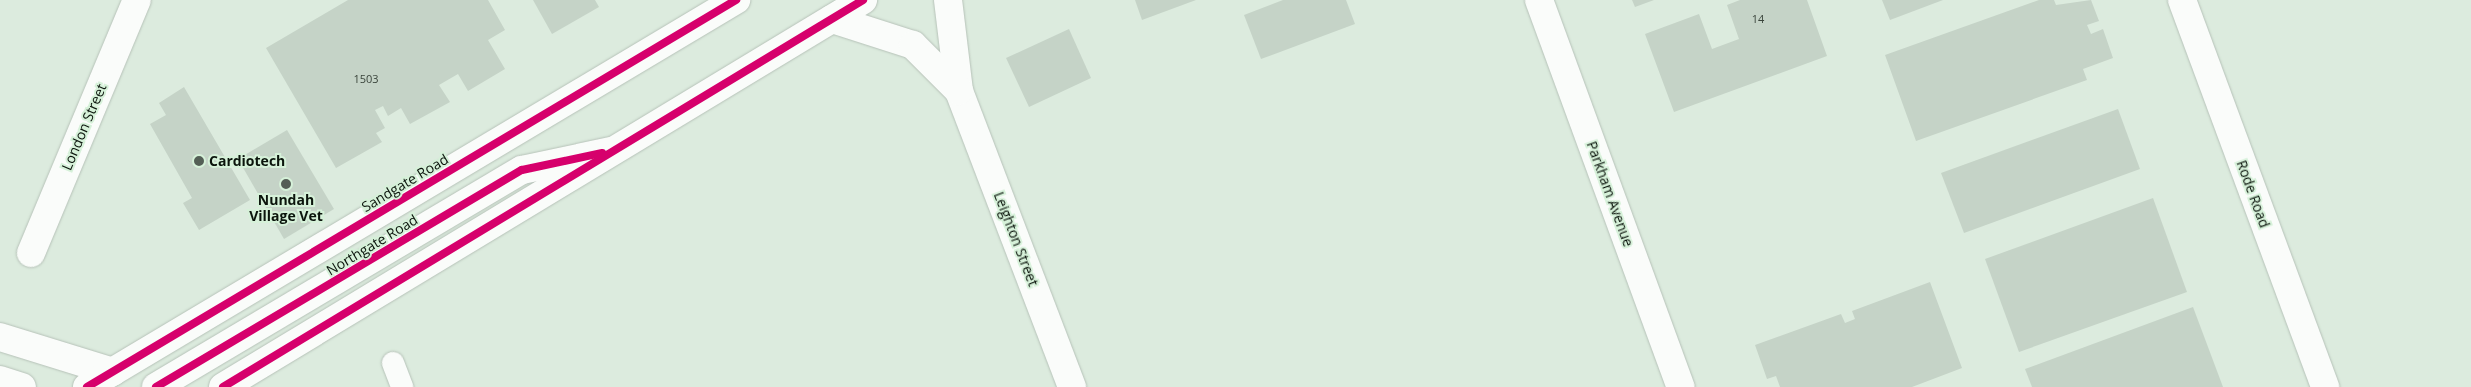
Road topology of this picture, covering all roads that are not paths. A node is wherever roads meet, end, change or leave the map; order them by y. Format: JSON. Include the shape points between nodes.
{"nodes":[{"id":1,"x":137,"y":0,"type":"edge"},
{"id":2,"x":736,"y":0,"type":"edge"},
{"id":3,"x":863,"y":0,"type":"edge"},
{"id":4,"x":948,"y":0,"type":"edge"},
{"id":5,"x":1539,"y":0,"type":"edge"},
{"id":6,"x":2182,"y":0,"type":"edge"},
{"id":7,"x":832,"y":19,"type":"junction"},
{"id":8,"x":959,"y":91,"type":"junction"},
{"id":9,"x":612,"y":151,"type":"junction"},
{"id":10,"x":31,"y":253,"type":"dead end"},
{"id":11,"x":0,"y":337,"type":"edge"},
{"id":12,"x":393,"y":363,"type":"dead end"},
{"id":13,"x":113,"y":372,"type":"junction"},
{"id":14,"x":0,"y":380,"type":"edge"},
{"id":15,"x":22,"y":387,"type":"edge"},
{"id":16,"x":87,"y":387,"type":"edge"},
{"id":17,"x":156,"y":387,"type":"edge"},
{"id":18,"x":223,"y":387,"type":"edge"},
{"id":19,"x":402,"y":387,"type":"edge"},
{"id":20,"x":1072,"y":387,"type":"edge"},
{"id":21,"x":1682,"y":387,"type":"edge"},
{"id":22,"x":2325,"y":387,"type":"edge"}],
"edges":[{"from":1,"to":10,"type":"main road","name":"London Street"},
{"from":2,"to":13,"type":"main road","name":"Sandgate Road"},
{"from":3,"to":7,"type":"main road"},
{"from":4,"to":8,"type":"main road","name":"Leighton Street"},
{"from":5,"to":21,"type":"main road","name":"Parkham Avenue"},
{"from":6,"to":22,"type":"main road","name":"Rode Road"},
{"from":7,"to":8,"type":"main road","name":"Leighton Street","via":[[913,45]]},
{"from":7,"to":9,"type":"main road"},
{"from":8,"to":20,"type":"main road","name":"Leighton Street"},
{"from":9,"to":17,"type":"main road","name":"Northgate Road","via":[[522,170]]},
{"from":9,"to":18,"type":"main road"},
{"from":11,"to":13,"type":"main road"},
{"from":12,"to":19,"type":"lane"},
{"from":13,"to":16,"type":"main road","name":"Sandgate Road"},
{"from":14,"to":15,"type":"main road"}]}
